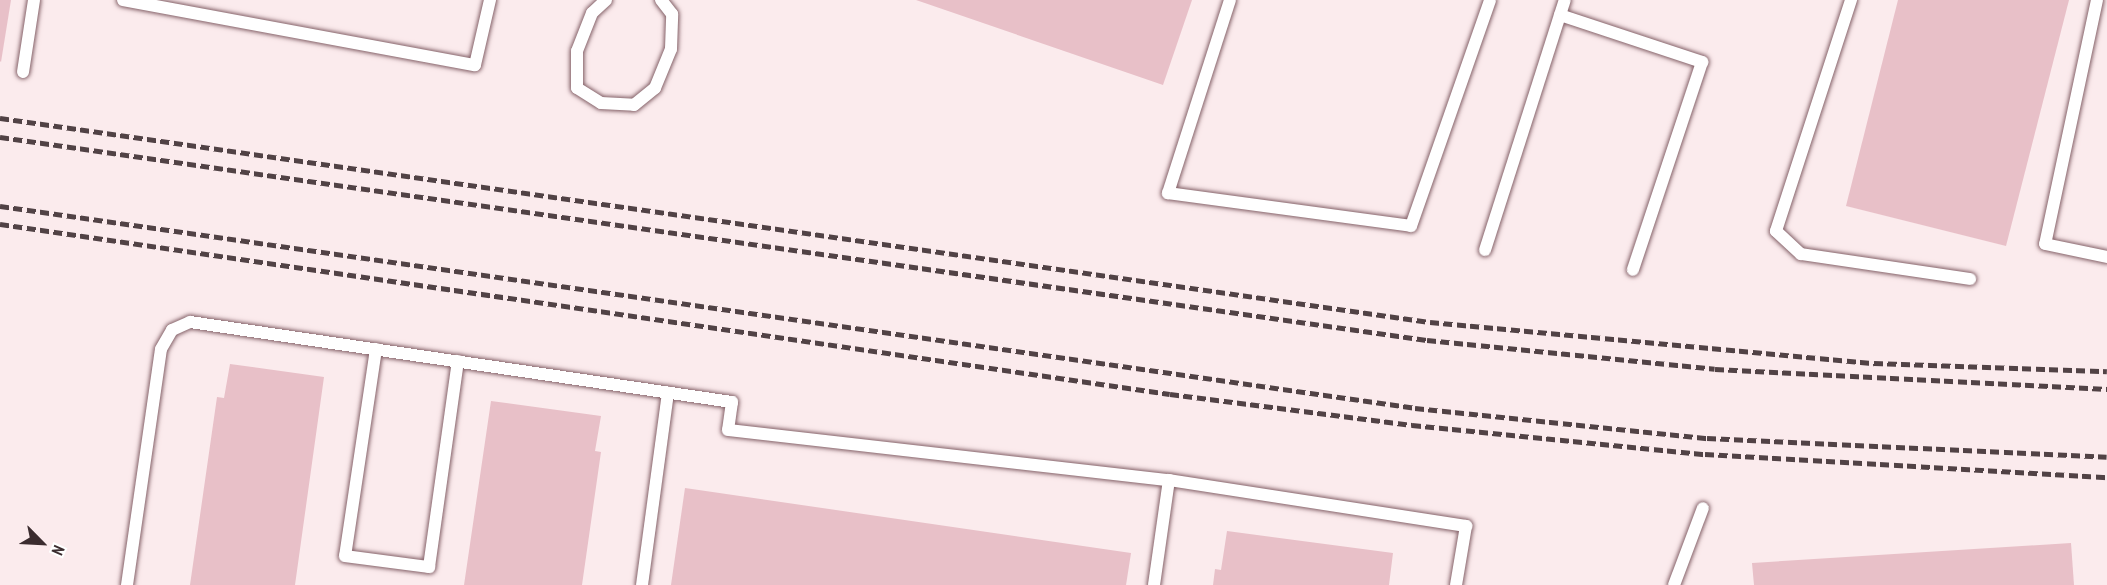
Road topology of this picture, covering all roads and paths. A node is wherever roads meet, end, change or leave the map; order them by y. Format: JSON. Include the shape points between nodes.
{"nodes":[{"id":1,"x":34,"y":0,"type":"edge"},
{"id":2,"x":123,"y":0,"type":"edge"},
{"id":3,"x":490,"y":0,"type":"edge"},
{"id":4,"x":606,"y":0,"type":"edge"},
{"id":5,"x":661,"y":0,"type":"edge"},
{"id":6,"x":1230,"y":0,"type":"edge"},
{"id":7,"x":1490,"y":0,"type":"edge"},
{"id":8,"x":1565,"y":0,"type":"edge"},
{"id":9,"x":2097,"y":0,"type":"edge"},
{"id":10,"x":1848,"y":1,"type":"edge"},
{"id":11,"x":1560,"y":15,"type":"junction"},
{"id":12,"x":23,"y":72,"type":"dead end"},
{"id":13,"x":1485,"y":250,"type":"dead end"},
{"id":14,"x":2107,"y":257,"type":"edge"},
{"id":15,"x":1633,"y":270,"type":"dead end"},
{"id":16,"x":1970,"y":279,"type":"dead end"},
{"id":17,"x":376,"y":349,"type":"junction"},
{"id":18,"x":458,"y":361,"type":"junction"},
{"id":19,"x":668,"y":393,"type":"junction"},
{"id":20,"x":1169,"y":480,"type":"junction"},
{"id":21,"x":1703,"y":508,"type":"dead end"},
{"id":22,"x":127,"y":585,"type":"edge"},
{"id":23,"x":642,"y":585,"type":"edge"},
{"id":24,"x":1154,"y":585,"type":"edge"},
{"id":25,"x":1456,"y":585,"type":"edge"},
{"id":26,"x":1674,"y":585,"type":"edge"}],
"edges":[{"from":1,"to":12,"type":"lane"},
{"from":2,"to":3,"type":"lane","via":[[475,65]]},
{"from":4,"to":5,"type":"lane","via":[[592,13],[577,51],[577,88],[600,103],[634,105],[655,88],[671,49],[672,14]]},
{"from":6,"to":7,"type":"lane","via":[[1168,193],[1411,226]]},
{"from":8,"to":11,"type":"lane"},
{"from":9,"to":14,"type":"lane","via":[[2045,244]]},
{"from":10,"to":16,"type":"lane","via":[[1776,231],[1801,254]]},
{"from":11,"to":13,"type":"lane"},
{"from":11,"to":15,"type":"lane","via":[[1702,62]]},
{"from":17,"to":18,"type":"lane"},
{"from":17,"to":18,"type":"lane","via":[[345,556],[429,567]]},
{"from":17,"to":22,"type":"lane","via":[[190,322],[172,330],[161,349]]},
{"from":18,"to":19,"type":"lane"},
{"from":19,"to":20,"type":"lane","via":[[732,402],[728,430]]},
{"from":19,"to":23,"type":"lane"},
{"from":20,"to":24,"type":"lane"},
{"from":20,"to":25,"type":"lane","via":[[1466,526]]},
{"from":21,"to":26,"type":"lane"}]}
